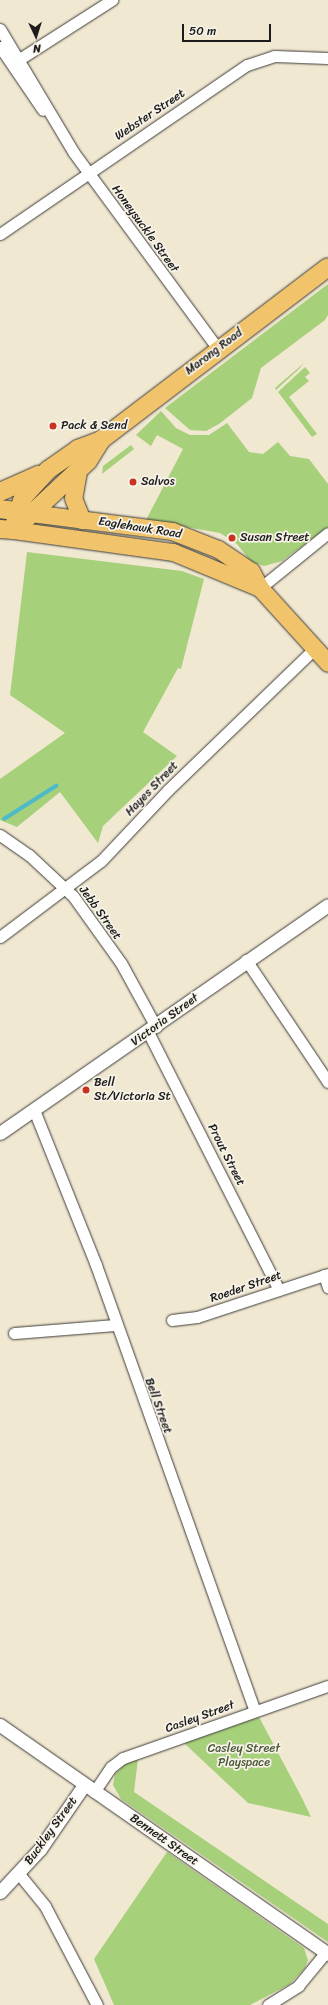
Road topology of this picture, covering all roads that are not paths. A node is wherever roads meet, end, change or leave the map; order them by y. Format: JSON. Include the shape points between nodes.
{"nodes":[{"id":1,"x":112,"y":0,"type":"edge"},
{"id":2,"x":0,"y":29,"type":"edge"},
{"id":3,"x":1,"y":52,"type":"edge"},
{"id":4,"x":328,"y":58,"type":"edge"},
{"id":5,"x":18,"y":60,"type":"junction"},
{"id":6,"x":54,"y":122,"type":"junction"},
{"id":7,"x":88,"y":173,"type":"junction"},
{"id":8,"x":0,"y":234,"type":"edge"},
{"id":9,"x":328,"y":266,"type":"edge"},
{"id":10,"x":218,"y":349,"type":"junction"},
{"id":11,"x":101,"y":440,"type":"junction"},
{"id":12,"x":48,"y":470,"type":"junction"},
{"id":13,"x":78,"y":471,"type":"junction"},
{"id":14,"x":0,"y":492,"type":"edge"},
{"id":15,"x":16,"y":511,"type":"edge"},
{"id":16,"x":82,"y":520,"type":"junction"},
{"id":17,"x":9,"y":530,"type":"edge"},
{"id":18,"x":328,"y":533,"type":"edge"},
{"id":19,"x":260,"y":588,"type":"junction"},
{"id":20,"x":315,"y":648,"type":"junction"},
{"id":21,"x":328,"y":663,"type":"edge"},
{"id":22,"x":0,"y":835,"type":"edge"},
{"id":23,"x":67,"y":890,"type":"junction"},
{"id":24,"x":328,"y":905,"type":"edge"},
{"id":25,"x":0,"y":937,"type":"edge"},
{"id":26,"x":246,"y":960,"type":"junction"},
{"id":27,"x":152,"y":1030,"type":"junction"},
{"id":28,"x":328,"y":1082,"type":"edge"},
{"id":29,"x":34,"y":1110,"type":"junction"},
{"id":30,"x":0,"y":1132,"type":"edge"},
{"id":31,"x":326,"y":1274,"type":"edge"},
{"id":32,"x":328,"y":1287,"type":"edge"},
{"id":33,"x":279,"y":1290,"type":"junction"},
{"id":34,"x":172,"y":1320,"type":"dead end"},
{"id":35,"x":116,"y":1325,"type":"junction"},
{"id":36,"x":14,"y":1333,"type":"dead end"},
{"id":37,"x":328,"y":1686,"type":"edge"},
{"id":38,"x":254,"y":1711,"type":"junction"},
{"id":39,"x":0,"y":1725,"type":"edge"},
{"id":40,"x":89,"y":1788,"type":"junction"},
{"id":41,"x":19,"y":1874,"type":"junction"},
{"id":42,"x":0,"y":1892,"type":"edge"},
{"id":43,"x":327,"y":1953,"type":"edge"},
{"id":44,"x":97,"y":2005,"type":"edge"},
{"id":45,"x":268,"y":2005,"type":"edge"}],
"edges":[{"from":1,"to":5,"type":"street"},
{"from":2,"to":5,"type":"street","name":"Honeysuckle Street"},
{"from":3,"to":6,"type":"street","name":"Honeysuckle Street","via":[[33,98]]},
{"from":4,"to":7,"type":"street","name":"Webster Street","via":[[285,55],[255,60]]},
{"from":5,"to":6,"type":"street","name":"Honeysuckle Street"},
{"from":6,"to":7,"type":"street","name":"Honeysuckle Street"},
{"from":7,"to":8,"type":"street","name":"Webster Street"},
{"from":7,"to":10,"type":"street","name":"Honeysuckle Street"},
{"from":9,"to":10,"type":"highway","name":"Marong Road"},
{"from":10,"to":11,"type":"highway","name":"Marong Road"},
{"from":11,"to":12,"type":"highway","name":"Marong Road","via":[[78,449]]},
{"from":11,"to":13,"type":"highway","name":"Marong Road"},
{"from":12,"to":14,"type":"highway"},
{"from":12,"to":15,"type":"highway","name":"Marong Road","via":[[31,487]]},
{"from":13,"to":15,"type":"highway","name":"Marong Road"},
{"from":13,"to":16,"type":"main road","via":[[73,498]]},
{"from":15,"to":16,"type":"main road","name":"Eaglehawk Road"},
{"from":15,"to":17,"type":"highway","name":"Marong Road"},
{"from":16,"to":19,"type":"main road","name":"Eaglehawk Road","via":[[172,531],[196,539],[246,566]]},
{"from":17,"to":19,"type":"main road","name":"Eaglehawk Road","via":[[173,552]]},
{"from":18,"to":19,"type":"street"},
{"from":19,"to":20,"type":"main road","name":"Eaglehawk Road"},
{"from":20,"to":21,"type":"main road","name":"Eaglehawk Road"},
{"from":20,"to":23,"type":"street","name":"Hayes Street","via":[[168,790],[101,861]]},
{"from":22,"to":23,"type":"street","name":"Jebb Street"},
{"from":23,"to":25,"type":"street","name":"Hayes Street"},
{"from":23,"to":27,"type":"street","name":"Jebb Street","via":[[121,963]]},
{"from":24,"to":26,"type":"street","name":"Victoria Street"},
{"from":26,"to":27,"type":"street","name":"Victoria Street"},
{"from":26,"to":28,"type":"street"},
{"from":27,"to":29,"type":"street","name":"Victoria Street"},
{"from":27,"to":33,"type":"street","name":"Prout Street"},
{"from":29,"to":30,"type":"street","name":"Victoria Street"},
{"from":29,"to":35,"type":"street","name":"Bell Street","via":[[75,1210]]},
{"from":31,"to":32,"type":"street"},
{"from":31,"to":33,"type":"street","name":"Roeder Street"},
{"from":33,"to":34,"type":"street","name":"Roeder Street","via":[[197,1317]]},
{"from":35,"to":36,"type":"street"},
{"from":35,"to":38,"type":"street","name":"Bell Street"},
{"from":37,"to":38,"type":"street","name":"Casley Street"},
{"from":38,"to":40,"type":"street","name":"Casley Street","via":[[123,1758]]},
{"from":39,"to":40,"type":"street","name":"Bennett Street"},
{"from":40,"to":41,"type":"street","name":"Buckley Street"},
{"from":40,"to":43,"type":"street","name":"Bennett Street"},
{"from":41,"to":42,"type":"street","name":"Buckley Street"},
{"from":41,"to":44,"type":"street","via":[[45,1906]]},
{"from":43,"to":45,"type":"street","via":[[298,1986]]}]}
